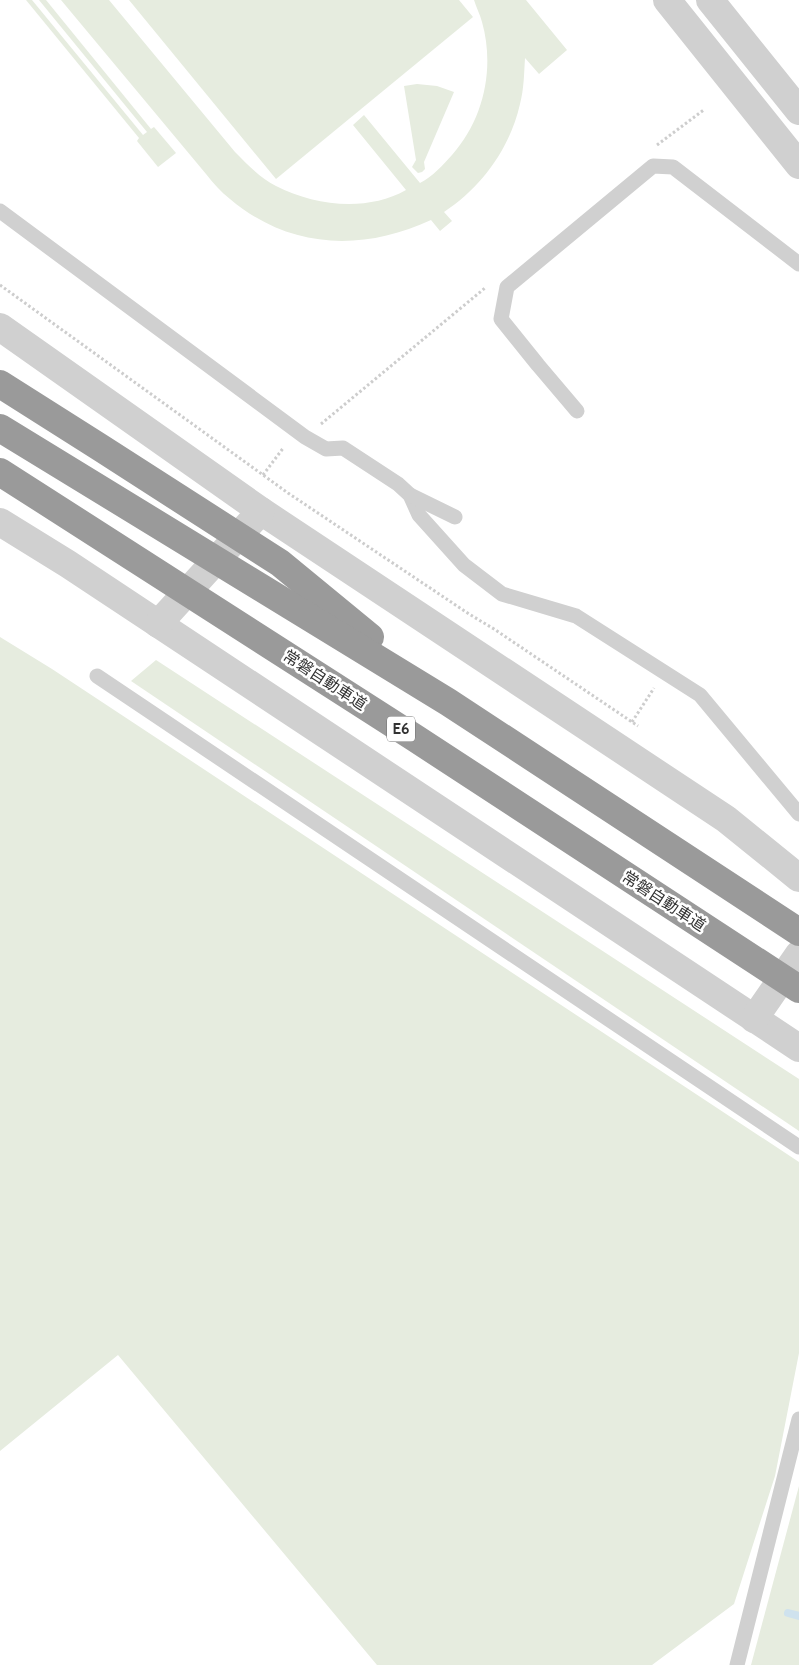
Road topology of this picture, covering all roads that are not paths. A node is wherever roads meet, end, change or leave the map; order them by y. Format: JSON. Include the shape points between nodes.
{"nodes":[{"id":1,"x":667,"y":0,"type":"edge"},
{"id":2,"x":710,"y":0,"type":"edge"},
{"id":3,"x":799,"y":111,"type":"edge"},
{"id":4,"x":799,"y":165,"type":"edge"},
{"id":5,"x":0,"y":211,"type":"edge"},
{"id":6,"x":799,"y":264,"type":"edge"},
{"id":7,"x":0,"y":327,"type":"edge"},
{"id":8,"x":0,"y":384,"type":"edge"},
{"id":9,"x":577,"y":411,"type":"dead end"},
{"id":10,"x":0,"y":428,"type":"edge"},
{"id":11,"x":0,"y":472,"type":"edge"},
{"id":12,"x":410,"y":495,"type":"junction"},
{"id":13,"x":261,"y":511,"type":"junction"},
{"id":14,"x":455,"y":516,"type":"dead end"},
{"id":15,"x":0,"y":522,"type":"edge"},
{"id":16,"x":158,"y":624,"type":"junction"},
{"id":17,"x":97,"y":676,"type":"dead end"},
{"id":18,"x":448,"y":702,"type":"junction"},
{"id":19,"x":799,"y":814,"type":"edge"},
{"id":20,"x":799,"y":878,"type":"edge"},
{"id":21,"x":799,"y":932,"type":"edge"},
{"id":22,"x":799,"y":954,"type":"edge"},
{"id":23,"x":799,"y":989,"type":"edge"},
{"id":24,"x":754,"y":1019,"type":"junction"},
{"id":25,"x":799,"y":1048,"type":"edge"},
{"id":26,"x":799,"y":1147,"type":"edge"},
{"id":27,"x":799,"y":1419,"type":"edge"},
{"id":28,"x":737,"y":1665,"type":"edge"}],
"edges":[{"from":1,"to":4,"type":"street"},
{"from":2,"to":3,"type":"street"},
{"from":5,"to":12,"type":"lane","via":[[296,430],[326,449],[342,448]]},
{"from":6,"to":9,"type":"lane","via":[[673,166],[653,166],[507,287],[501,319]]},
{"from":7,"to":13,"type":"street"},
{"from":8,"to":18,"type":"highway","via":[[280,563]]},
{"from":10,"to":18,"type":"highway"},
{"from":11,"to":23,"type":"highway","name":"常磐自動車道","number":"E6"},
{"from":12,"to":14,"type":"lane"},
{"from":12,"to":19,"type":"lane","via":[[419,516],[464,565],[502,594],[576,616],[700,695]]},
{"from":13,"to":16,"type":"street"},
{"from":13,"to":20,"type":"street","via":[[726,819]]},
{"from":15,"to":16,"type":"street"},
{"from":16,"to":24,"type":"street"},
{"from":17,"to":26,"type":"lane"},
{"from":18,"to":21,"type":"highway"},
{"from":22,"to":24,"type":"street"},
{"from":24,"to":25,"type":"street"},
{"from":27,"to":28,"type":"lane"}]}
